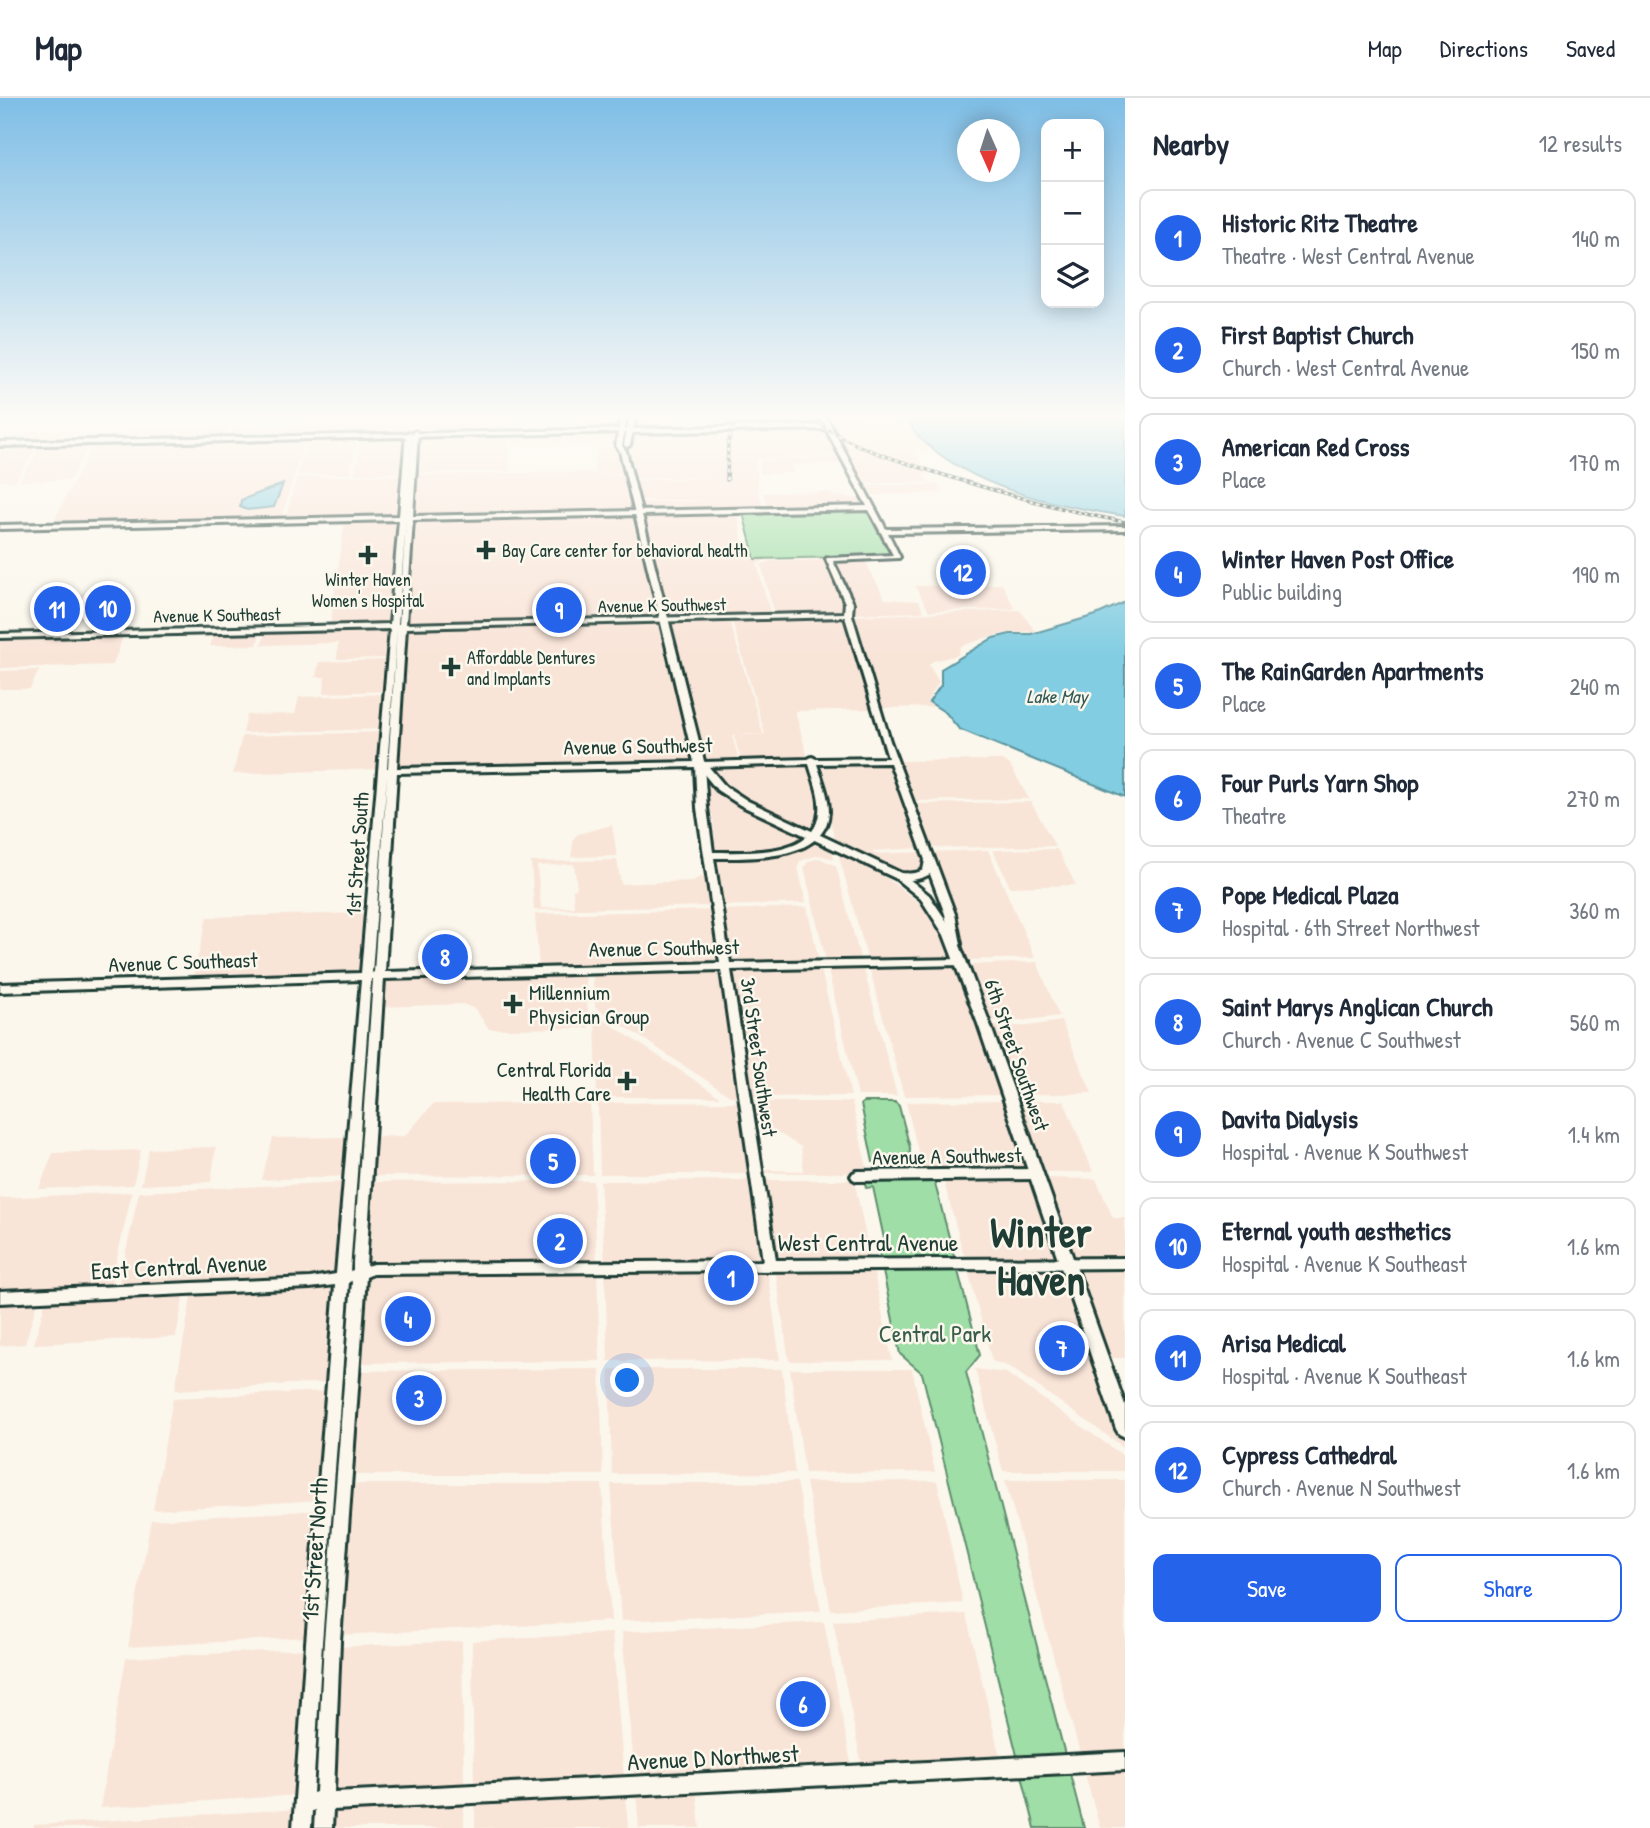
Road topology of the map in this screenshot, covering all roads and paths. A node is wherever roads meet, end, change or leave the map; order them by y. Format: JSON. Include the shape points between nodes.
{"nodes":[{"id":1,"x":403,"y":496,"type":"edge"},
{"id":2,"x":411,"y":496,"type":"edge"},
{"id":3,"x":634,"y":496,"type":"edge"},
{"id":4,"x":864,"y":496,"type":"edge"},
{"id":5,"x":403,"y":499,"type":"junction"},
{"id":6,"x":411,"y":507,"type":"junction"},
{"id":7,"x":870,"y":508,"type":"junction"},
{"id":8,"x":638,"y":513,"type":"junction"},
{"id":9,"x":406,"y":518,"type":"junction"},
{"id":10,"x":0,"y":527,"type":"edge"},
{"id":11,"x":1125,"y":528,"type":"edge"},
{"id":12,"x":883,"y":531,"type":"junction"},
{"id":13,"x":848,"y":615,"type":"junction"},
{"id":14,"x":664,"y":620,"type":"junction"},
{"id":15,"x":398,"y":626,"type":"junction"},
{"id":16,"x":0,"y":636,"type":"edge"},
{"id":17,"x":811,"y":760,"type":"junction"},
{"id":18,"x":894,"y":760,"type":"junction"},
{"id":19,"x":699,"y":762,"type":"junction"},
{"id":20,"x":387,"y":771,"type":"junction"},
{"id":21,"x":814,"y":835,"type":"junction"},
{"id":22,"x":710,"y":855,"type":"junction"},
{"id":23,"x":866,"y":860,"type":"junction"},
{"id":24,"x":929,"y":861,"type":"junction"},
{"id":25,"x":900,"y":876,"type":"junction"},
{"id":26,"x":932,"y":910,"type":"junction"},
{"id":27,"x":960,"y":955,"type":"junction"},
{"id":28,"x":726,"y":966,"type":"junction"},
{"id":29,"x":373,"y":975,"type":"junction"},
{"id":30,"x":0,"y":988,"type":"edge"},
{"id":31,"x":1037,"y":1174,"type":"junction"},
{"id":32,"x":857,"y":1176,"type":"dead end"},
{"id":33,"x":1068,"y":1263,"type":"junction"},
{"id":34,"x":1125,"y":1263,"type":"edge"},
{"id":35,"x":770,"y":1265,"type":"junction"},
{"id":36,"x":351,"y":1275,"type":"junction"},
{"id":37,"x":0,"y":1297,"type":"edge"},
{"id":38,"x":1125,"y":1429,"type":"edge"},
{"id":39,"x":1125,"y":1760,"type":"edge"},
{"id":40,"x":324,"y":1801,"type":"junction"},
{"id":41,"x":304,"y":1802,"type":"junction"},
{"id":42,"x":302,"y":1828,"type":"edge"},
{"id":43,"x":323,"y":1828,"type":"edge"}],
"edges":[{"from":1,"to":5,"type":"street","name":"1st Street South"},
{"from":2,"to":6,"type":"street","name":"1st Street South"},
{"from":3,"to":8,"type":"highway","name":"3rd Street Southwest"},
{"from":4,"to":7,"type":"street"},
{"from":5,"to":6,"type":"street"},
{"from":5,"to":9,"type":"street","name":"1st Street South"},
{"from":6,"to":9,"type":"street","name":"1st Street South"},
{"from":7,"to":8,"type":"street"},
{"from":7,"to":12,"type":"street"},
{"from":8,"to":9,"type":"street"},
{"from":8,"to":14,"type":"highway","name":"3rd Street Southwest"},
{"from":9,"to":10,"type":"street"},
{"from":9,"to":15,"type":"street","name":"1st Street South"},
{"from":11,"to":12,"type":"street"},
{"from":12,"to":13,"type":"street","name":"6th Street Southwest","via":[[897,557],[829,559],[849,604]]},
{"from":13,"to":14,"type":"street","name":"Avenue K Southwest"},
{"from":13,"to":18,"type":"street","name":"6th Street Southwest"},
{"from":14,"to":15,"type":"street","name":"Avenue K Southwest"},
{"from":14,"to":19,"type":"highway","name":"3rd Street Southwest"},
{"from":15,"to":16,"type":"street","name":"Avenue K Southeast"},
{"from":15,"to":20,"type":"street","name":"1st Street South"},
{"from":17,"to":18,"type":"street","name":"Avenue G Southwest"},
{"from":17,"to":19,"type":"street","name":"Avenue G Southwest"},
{"from":17,"to":21,"type":"street","via":[[824,810]]},
{"from":18,"to":24,"type":"street","name":"6th Street Southwest"},
{"from":19,"to":20,"type":"street","name":"Avenue G Southwest"},
{"from":19,"to":21,"type":"highway","via":[[731,796]]},
{"from":19,"to":22,"type":"street","name":"3rd Street Southwest"},
{"from":20,"to":29,"type":"street","name":"1st Street South"},
{"from":21,"to":22,"type":"street","via":[[795,848],[775,853]]},
{"from":21,"to":23,"type":"highway"},
{"from":22,"to":28,"type":"street","name":"3rd Street Southwest"},
{"from":23,"to":25,"type":"highway"},
{"from":23,"to":26,"type":"highway"},
{"from":24,"to":25,"type":"street","via":[[923,876]]},
{"from":24,"to":27,"type":"street","name":"6th Street Southwest"},
{"from":25,"to":26,"type":"highway","via":[[925,897]]},
{"from":26,"to":27,"type":"highway"},
{"from":27,"to":28,"type":"street","name":"Avenue C Southwest"},
{"from":27,"to":31,"type":"highway","name":"6th Street Southwest"},
{"from":28,"to":29,"type":"street","name":"Avenue C Southwest"},
{"from":28,"to":35,"type":"street","name":"3rd Street Southwest"},
{"from":29,"to":30,"type":"street","name":"Avenue C Southeast"},
{"from":29,"to":36,"type":"street","name":"1st Street South"},
{"from":31,"to":32,"type":"street","name":"Avenue A Southwest"},
{"from":31,"to":33,"type":"highway","name":"6th Street Southwest"},
{"from":33,"to":34,"type":"street","name":"West Central Avenue"},
{"from":33,"to":35,"type":"street","name":"West Central Avenue"},
{"from":33,"to":38,"type":"highway","name":"6th Street Southwest"},
{"from":35,"to":36,"type":"street","name":"West Central Avenue","via":[[373,1269]]},
{"from":36,"to":37,"type":"street","name":"East Central Avenue","via":[[255,1286]]},
{"from":36,"to":40,"type":"street","name":"1st Street North"},
{"from":36,"to":41,"type":"street","name":"1st Street North","via":[[314,1643]]},
{"from":39,"to":40,"type":"street","name":"Avenue D Northwest"},
{"from":40,"to":41,"type":"street","name":"Avenue D Northwest"},
{"from":40,"to":43,"type":"street","name":"1st Street North"},
{"from":41,"to":42,"type":"street","name":"1st Street North"}]}
